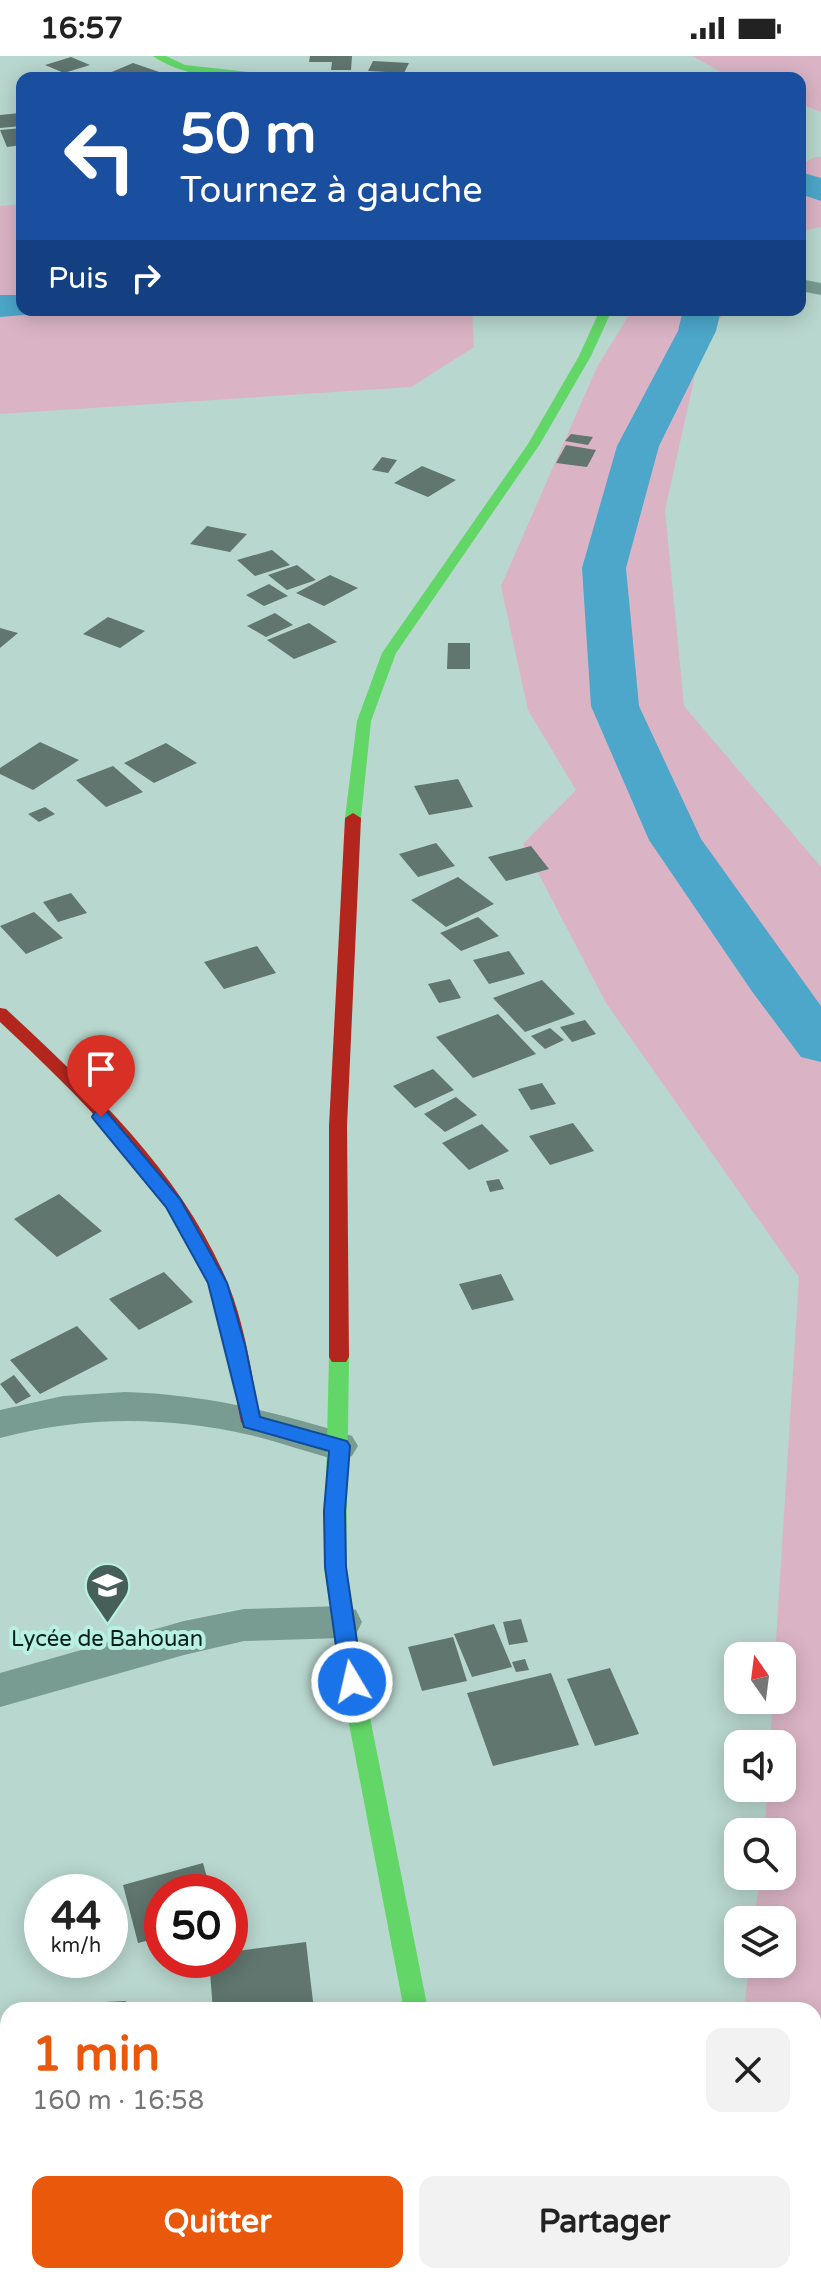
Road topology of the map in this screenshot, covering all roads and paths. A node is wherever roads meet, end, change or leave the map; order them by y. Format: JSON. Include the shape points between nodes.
{"nodes":[{"id":1,"x":158,"y":56,"type":"edge"},
{"id":2,"x":205,"y":56,"type":"edge"},
{"id":3,"x":183,"y":68,"type":"junction"},
{"id":4,"x":221,"y":72,"type":"edge"},
{"id":5,"x":604,"y":316,"type":"edge"},
{"id":6,"x":0,"y":1013,"type":"edge"},
{"id":7,"x":251,"y":1422,"type":"junction"},
{"id":8,"x":0,"y":1424,"type":"edge"},
{"id":9,"x":339,"y":1446,"type":"junction"},
{"id":10,"x":342,"y":1622,"type":"junction"},
{"id":11,"x":0,"y":1690,"type":"edge"},
{"id":12,"x":414,"y":2002,"type":"edge"}],
"edges":[{"from":1,"to":3,"type":"main road"},
{"from":2,"to":3,"type":"main road"},
{"from":3,"to":4,"type":"main road"},
{"from":5,"to":9,"type":"main road","via":[[589,353],[538,440],[389,653],[364,721],[354,798],[338,1126]]},
{"from":6,"to":7,"type":"main road","via":[[117,1133],[186,1221],[218,1283]]},
{"from":7,"to":8,"type":"street","via":[[127,1404],[76,1405]]},
{"from":7,"to":9,"type":"street"},
{"from":9,"to":10,"type":"main road","via":[[334,1511]]},
{"from":10,"to":11,"type":"street","via":[[244,1625]]},
{"from":10,"to":12,"type":"main road"}]}
